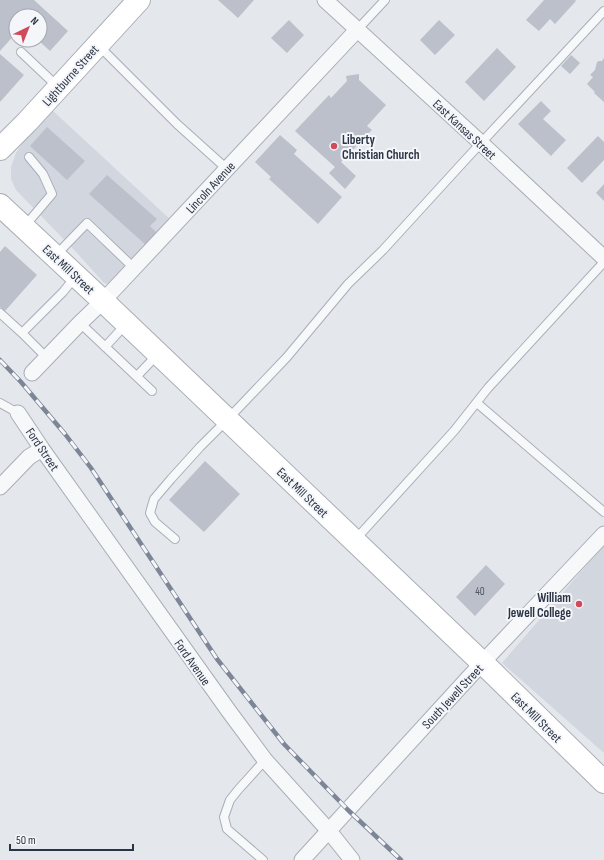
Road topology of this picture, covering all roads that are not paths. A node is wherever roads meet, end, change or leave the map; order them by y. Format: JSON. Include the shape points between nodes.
{"nodes":[{"id":1,"x":139,"y":0,"type":"edge"},
{"id":2,"x":325,"y":0,"type":"edge"},
{"id":3,"x":385,"y":0,"type":"edge"},
{"id":4,"x":604,"y":11,"type":"edge"},
{"id":5,"x":358,"y":30,"type":"junction"},
{"id":6,"x":97,"y":45,"type":"junction"},
{"id":7,"x":21,"y":52,"type":"dead end"},
{"id":8,"x":58,"y":87,"type":"junction"},
{"id":9,"x":481,"y":143,"type":"junction"},
{"id":10,"x":0,"y":149,"type":"edge"},
{"id":11,"x":29,"y":157,"type":"dead end"},
{"id":12,"x":227,"y":169,"type":"junction"},
{"id":13,"x":1,"y":209,"type":"edge"},
{"id":14,"x":24,"y":227,"type":"junction"},
{"id":15,"x":55,"y":256,"type":"junction"},
{"id":16,"x":604,"y":258,"type":"edge"},
{"id":17,"x":604,"y":262,"type":"edge"},
{"id":18,"x":134,"y":268,"type":"junction"},
{"id":19,"x":76,"y":276,"type":"junction"},
{"id":20,"x":103,"y":301,"type":"junction"},
{"id":21,"x":0,"y":313,"type":"edge"},
{"id":22,"x":80,"y":323,"type":"junction"},
{"id":23,"x":126,"y":324,"type":"junction"},
{"id":24,"x":22,"y":333,"type":"junction"},
{"id":25,"x":105,"y":347,"type":"junction"},
{"id":26,"x":158,"y":354,"type":"junction"},
{"id":27,"x":47,"y":358,"type":"junction"},
{"id":28,"x":32,"y":373,"type":"dead end"},
{"id":29,"x":137,"y":376,"type":"junction"},
{"id":30,"x":152,"y":391,"type":"dead end"},
{"id":31,"x":0,"y":403,"type":"edge"},
{"id":32,"x":477,"y":403,"type":"junction"},
{"id":33,"x":18,"y":412,"type":"joint"},
{"id":34,"x":228,"y":420,"type":"junction"},
{"id":35,"x":42,"y":449,"type":"junction"},
{"id":36,"x":68,"y":485,"type":"joint"},
{"id":37,"x":0,"y":487,"type":"edge"},
{"id":38,"x":604,"y":512,"type":"edge"},
{"id":39,"x":604,"y":534,"type":"edge"},
{"id":40,"x":175,"y":539,"type":"dead end"},
{"id":41,"x":354,"y":542,"type":"junction"},
{"id":42,"x":482,"y":663,"type":"junction"},
{"id":43,"x":265,"y":760,"type":"junction"},
{"id":44,"x":604,"y":782,"type":"edge"},
{"id":45,"x":329,"y":831,"type":"junction"},
{"id":46,"x":263,"y":860,"type":"edge"},
{"id":47,"x":302,"y":860,"type":"edge"},
{"id":48,"x":352,"y":860,"type":"edge"}],
"edges":[{"from":1,"to":6,"type":"main road","name":"Lightburne Street"},
{"from":2,"to":5,"type":"street","name":"East Kansas Street"},
{"from":3,"to":5,"type":"lane","name":"Lincoln Avenue"},
{"from":4,"to":9,"type":"lane"},
{"from":5,"to":9,"type":"street","name":"East Kansas Street"},
{"from":5,"to":12,"type":"street","name":"Lincoln Avenue"},
{"from":6,"to":8,"type":"main road","name":"Lightburne Street"},
{"from":6,"to":12,"type":"lane"},
{"from":7,"to":8,"type":"lane"},
{"from":8,"to":10,"type":"main road","name":"Lightburne Street"},
{"from":9,"to":16,"type":"street","name":"East Kansas Street"},
{"from":9,"to":34,"type":"lane","via":[[383,250],[348,284],[287,357]]},
{"from":11,"to":14,"type":"lane","via":[[43,174],[52,194]]},
{"from":12,"to":18,"type":"street","name":"Lincoln Avenue"},
{"from":13,"to":14,"type":"main road","name":"East Mill Street"},
{"from":14,"to":15,"type":"main road","name":"East Mill Street"},
{"from":15,"to":18,"type":"lane","via":[[87,223]]},
{"from":15,"to":19,"type":"main road","name":"East Mill Street"},
{"from":17,"to":32,"type":"lane"},
{"from":18,"to":20,"type":"street","name":"Lincoln Avenue"},
{"from":19,"to":20,"type":"main road","name":"East Mill Street"},
{"from":19,"to":24,"type":"lane"},
{"from":20,"to":22,"type":"street","name":"Lincoln Avenue"},
{"from":20,"to":23,"type":"main road","name":"East Mill Street"},
{"from":21,"to":24,"type":"lane"},
{"from":22,"to":25,"type":"lane"},
{"from":22,"to":27,"type":"street","name":"Lincoln Avenue"},
{"from":23,"to":25,"type":"lane"},
{"from":23,"to":26,"type":"main road","name":"East Mill Street"},
{"from":24,"to":27,"type":"lane"},
{"from":25,"to":29,"type":"lane"},
{"from":26,"to":29,"type":"lane"},
{"from":26,"to":34,"type":"main road","name":"East Mill Street"},
{"from":27,"to":28,"type":"street","name":"Lincoln Avenue"},
{"from":29,"to":30,"type":"lane"},
{"from":31,"to":33,"type":"lane"},
{"from":32,"to":38,"type":"lane"},
{"from":32,"to":41,"type":"lane"},
{"from":33,"to":35,"type":"street","name":"Ford Street"},
{"from":34,"to":40,"type":"lane","via":[[200,447],[154,500],[150,513]]},
{"from":34,"to":41,"type":"main road","name":"East Mill Street"},
{"from":35,"to":36,"type":"street","name":"Ford Street"},
{"from":35,"to":37,"type":"street","via":[[29,457]]},
{"from":36,"to":43,"type":"street","name":"Ford Avenue"},
{"from":39,"to":42,"type":"street","name":"South Jewell Street"},
{"from":41,"to":42,"type":"main road","name":"East Mill Street"},
{"from":42,"to":44,"type":"main road","name":"East Mill Street"},
{"from":42,"to":45,"type":"street","name":"South Jewell Street"},
{"from":43,"to":45,"type":"street","name":"Ford Avenue"},
{"from":43,"to":46,"type":"lane","via":[[230,800],[224,817],[227,829]]},
{"from":45,"to":47,"type":"street","name":"South Jewell Street"},
{"from":45,"to":48,"type":"street","name":"Ford Avenue"}]}
